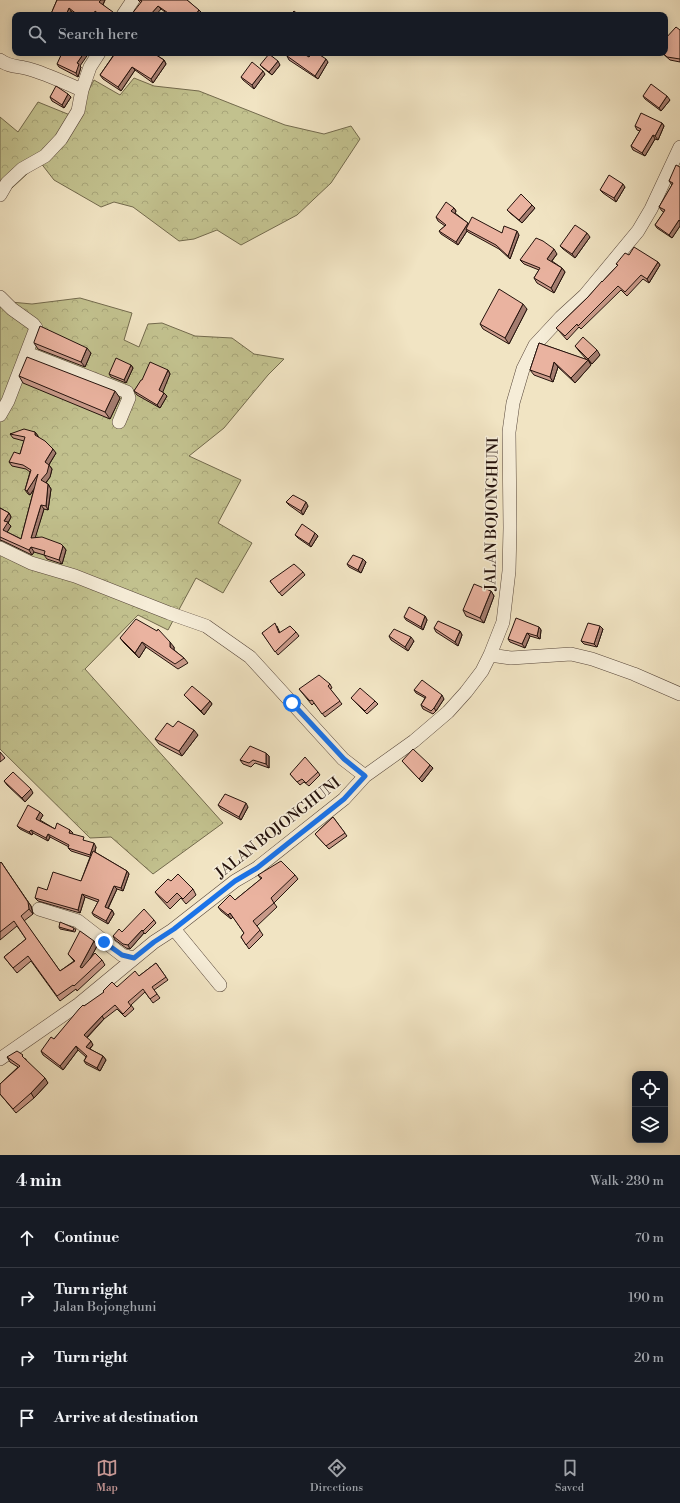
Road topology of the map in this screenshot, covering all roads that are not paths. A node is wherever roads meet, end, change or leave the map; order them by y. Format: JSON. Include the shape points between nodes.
{"nodes":[{"id":1,"x":133,"y":0,"type":"edge"},
{"id":2,"x":125,"y":12,"type":"edge"},
{"id":3,"x":97,"y":56,"type":"edge"},
{"id":4,"x":0,"y":60,"type":"edge"},
{"id":5,"x":82,"y":90,"type":"junction"},
{"id":6,"x":680,"y":147,"type":"edge"},
{"id":7,"x":0,"y":194,"type":"edge"},
{"id":8,"x":0,"y":297,"type":"edge"},
{"id":9,"x":27,"y":353,"type":"junction"},
{"id":10,"x":0,"y":415,"type":"edge"},
{"id":11,"x":119,"y":422,"type":"dead end"},
{"id":12,"x":0,"y":548,"type":"edge"},
{"id":13,"x":490,"y":655,"type":"junction"},
{"id":14,"x":680,"y":694,"type":"edge"},
{"id":15,"x":365,"y":776,"type":"junction"},
{"id":16,"x":39,"y":909,"type":"dead end"},
{"id":17,"x":174,"y":929,"type":"junction"},
{"id":18,"x":134,"y":958,"type":"junction"},
{"id":19,"x":220,"y":985,"type":"dead end"},
{"id":20,"x":0,"y":1059,"type":"edge"}],
"edges":[{"from":1,"to":2,"type":"street"},
{"from":3,"to":5,"type":"street","via":[[90,67]]},
{"from":4,"to":5,"type":"street","via":[[45,74]]},
{"from":5,"to":7,"type":"street","via":[[78,111],[61,138],[45,156],[22,169],[7,183]]},
{"from":6,"to":13,"type":"street","name":"JALAN BOJONGHUNI","via":[[651,209],[638,230],[585,295],[535,345],[523,369],[513,403],[509,432],[510,528],[506,597],[503,622]]},
{"from":8,"to":9,"type":"street","via":[[36,328]]},
{"from":9,"to":10,"type":"street"},
{"from":9,"to":11,"type":"street","via":[[127,392],[129,398]]},
{"from":12,"to":15,"type":"street","via":[[31,563],[74,576],[206,626],[250,657],[339,754]]},
{"from":13,"to":14,"type":"street","via":[[534,658],[571,654],[634,674]]},
{"from":13,"to":15,"type":"street","name":"JALAN BOJONGHUNI","via":[[466,692],[448,712],[414,741]]},
{"from":15,"to":17,"type":"street","name":"JALAN BOJONGHUNI","via":[[344,799]]},
{"from":16,"to":18,"type":"street","via":[[78,921],[122,955]]},
{"from":17,"to":18,"type":"street","name":"JALAN BOJONGHUNI"},
{"from":17,"to":19,"type":"street"},
{"from":18,"to":20,"type":"street","name":"JALAN BOJONGHUNI","via":[[79,1004]]}]}
